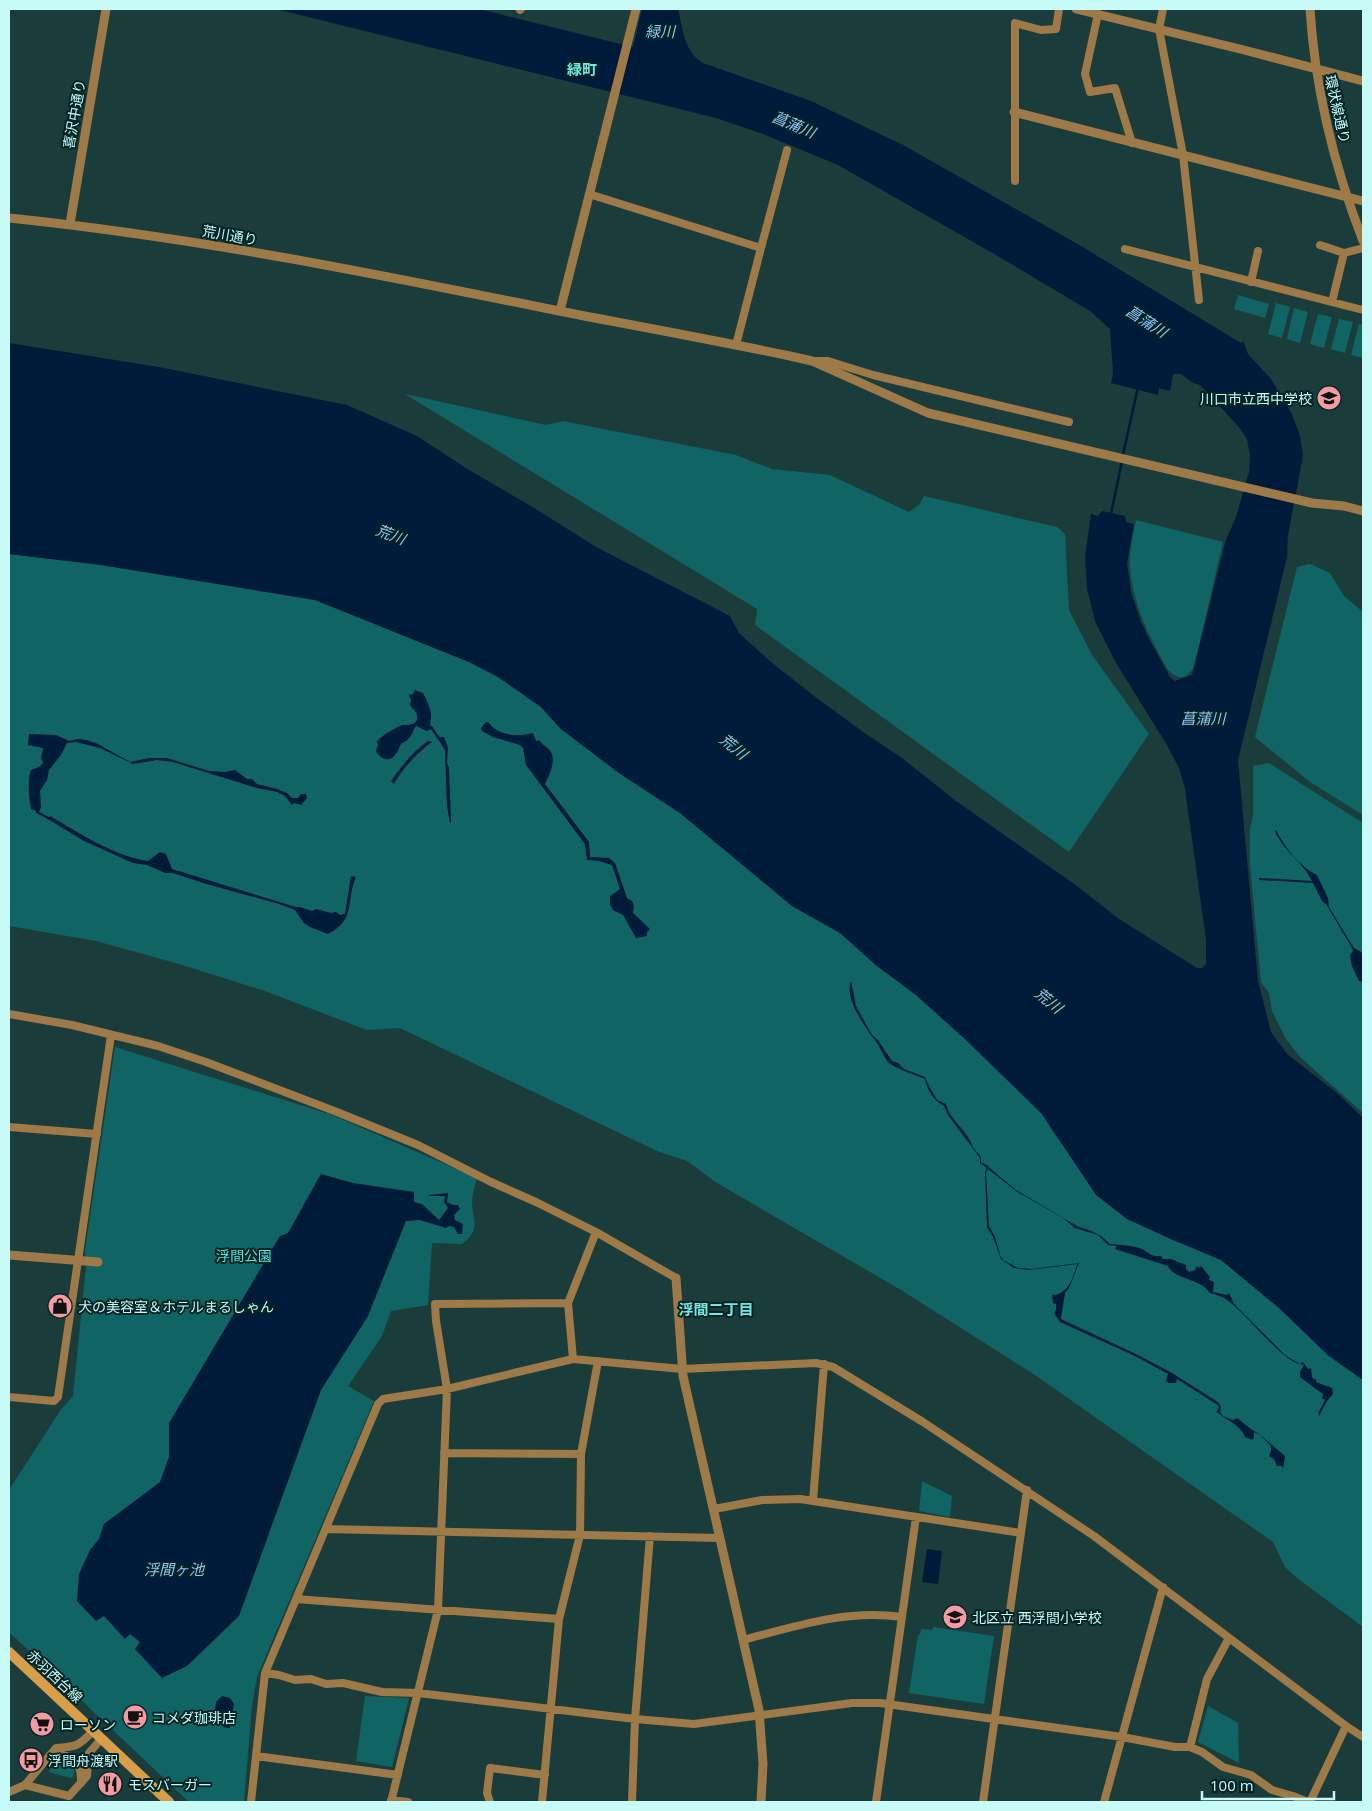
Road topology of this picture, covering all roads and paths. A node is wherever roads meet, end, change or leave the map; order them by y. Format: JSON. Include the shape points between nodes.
{"nodes":[{"id":1,"x":106,"y":9,"type":"edge"},
{"id":2,"x":636,"y":9,"type":"edge"},
{"id":3,"x":1059,"y":9,"type":"edge"},
{"id":4,"x":1076,"y":9,"type":"edge"},
{"id":5,"x":1163,"y":9,"type":"edge"},
{"id":6,"x":1310,"y":9,"type":"edge"},
{"id":7,"x":1098,"y":14,"type":"junction"},
{"id":8,"x":1159,"y":29,"type":"junction"},
{"id":9,"x":1316,"y":69,"type":"junction"},
{"id":10,"x":1363,"y":81,"type":"edge"},
{"id":11,"x":1014,"y":112,"type":"junction"},
{"id":12,"x":1132,"y":143,"type":"junction"},
{"id":13,"x":787,"y":150,"type":"dead end"},
{"id":14,"x":1183,"y":156,"type":"junction"},
{"id":15,"x":1014,"y":181,"type":"dead end"},
{"id":16,"x":589,"y":194,"type":"junction"},
{"id":17,"x":1346,"y":197,"type":"junction"},
{"id":18,"x":1363,"y":201,"type":"edge"},
{"id":19,"x":9,"y":218,"type":"edge"},
{"id":20,"x":70,"y":224,"type":"junction"},
{"id":21,"x":1363,"y":240,"type":"edge"},
{"id":22,"x":1320,"y":245,"type":"dead end"},
{"id":23,"x":760,"y":248,"type":"junction"},
{"id":24,"x":1363,"y":248,"type":"edge"},
{"id":25,"x":1125,"y":250,"type":"dead end"},
{"id":26,"x":1258,"y":251,"type":"dead end"},
{"id":27,"x":1344,"y":253,"type":"junction"},
{"id":28,"x":1196,"y":268,"type":"junction"},
{"id":29,"x":1251,"y":282,"type":"junction"},
{"id":30,"x":1199,"y":300,"type":"dead end"},
{"id":31,"x":1332,"y":302,"type":"junction"},
{"id":32,"x":1363,"y":310,"type":"edge"},
{"id":33,"x":560,"y":311,"type":"junction"},
{"id":34,"x":736,"y":344,"type":"junction"},
{"id":35,"x":812,"y":361,"type":"junction"},
{"id":36,"x":1069,"y":422,"type":"dead end"},
{"id":37,"x":1363,"y":511,"type":"edge"},
{"id":38,"x":9,"y":1014,"type":"edge"},
{"id":39,"x":111,"y":1035,"type":"junction"},
{"id":40,"x":9,"y":1127,"type":"edge"},
{"id":41,"x":97,"y":1134,"type":"junction"},
{"id":42,"x":596,"y":1232,"type":"junction"},
{"id":43,"x":9,"y":1255,"type":"edge"},
{"id":44,"x":78,"y":1261,"type":"junction"},
{"id":45,"x":98,"y":1262,"type":"dead end"},
{"id":46,"x":676,"y":1278,"type":"joint"},
{"id":47,"x":568,"y":1303,"type":"junction"},
{"id":48,"x":573,"y":1359,"type":"junction"},
{"id":49,"x":598,"y":1362,"type":"junction"},
{"id":50,"x":824,"y":1364,"type":"junction"},
{"id":51,"x":682,"y":1369,"type":"junction"},
{"id":52,"x":447,"y":1389,"type":"junction"},
{"id":53,"x":9,"y":1398,"type":"edge"},
{"id":54,"x":444,"y":1453,"type":"junction"},
{"id":55,"x":581,"y":1454,"type":"junction"},
{"id":56,"x":1027,"y":1490,"type":"junction"},
{"id":57,"x":813,"y":1501,"type":"junction"},
{"id":58,"x":714,"y":1509,"type":"junction"},
{"id":59,"x":916,"y":1517,"type":"junction"},
{"id":60,"x":326,"y":1529,"type":"junction"},
{"id":61,"x":442,"y":1532,"type":"junction"},
{"id":62,"x":1021,"y":1533,"type":"junction"},
{"id":63,"x":580,"y":1535,"type":"junction"},
{"id":64,"x":650,"y":1536,"type":"junction"},
{"id":65,"x":720,"y":1538,"type":"junction"},
{"id":66,"x":1163,"y":1587,"type":"junction"},
{"id":67,"x":296,"y":1598,"type":"junction"},
{"id":68,"x":438,"y":1610,"type":"junction"},
{"id":69,"x":902,"y":1617,"type":"junction"},
{"id":70,"x":559,"y":1619,"type":"junction"},
{"id":71,"x":1229,"y":1638,"type":"junction"},
{"id":72,"x":743,"y":1640,"type":"junction"},
{"id":73,"x":9,"y":1652,"type":"edge"},
{"id":74,"x":265,"y":1673,"type":"junction"},
{"id":75,"x":418,"y":1693,"type":"junction"},
{"id":76,"x":890,"y":1705,"type":"junction"},
{"id":77,"x":551,"y":1708,"type":"junction"},
{"id":78,"x":760,"y":1716,"type":"junction"},
{"id":79,"x":635,"y":1719,"type":"junction"},
{"id":80,"x":994,"y":1720,"type":"junction"},
{"id":81,"x":1346,"y":1726,"type":"junction"},
{"id":82,"x":93,"y":1731,"type":"junction"},
{"id":83,"x":1122,"y":1737,"type":"junction"},
{"id":84,"x":1363,"y":1737,"type":"edge"},
{"id":85,"x":102,"y":1739,"type":"junction"},
{"id":86,"x":1190,"y":1747,"type":"junction"},
{"id":87,"x":50,"y":1755,"type":"junction"},
{"id":88,"x":256,"y":1756,"type":"junction"},
{"id":89,"x":398,"y":1775,"type":"junction"},
{"id":90,"x":545,"y":1775,"type":"junction"},
{"id":91,"x":81,"y":1783,"type":"junction"},
{"id":92,"x":24,"y":1785,"type":"junction"},
{"id":93,"x":9,"y":1792,"type":"edge"},
{"id":94,"x":391,"y":1801,"type":"edge"},
{"id":95,"x":170,"y":1802,"type":"edge"},
{"id":96,"x":251,"y":1802,"type":"edge"},
{"id":97,"x":408,"y":1802,"type":"edge"},
{"id":98,"x":490,"y":1802,"type":"edge"},
{"id":99,"x":542,"y":1802,"type":"edge"},
{"id":100,"x":632,"y":1802,"type":"edge"},
{"id":101,"x":761,"y":1802,"type":"edge"},
{"id":102,"x":876,"y":1802,"type":"edge"},
{"id":103,"x":982,"y":1802,"type":"edge"},
{"id":104,"x":1104,"y":1802,"type":"edge"},
{"id":105,"x":1309,"y":1802,"type":"edge"}],
"edges":[{"from":1,"to":20,"type":"street","name":"喜沢中通り"},
{"from":2,"to":16,"type":"street"},
{"from":3,"to":11,"type":"street","via":[[1056,29],[1041,30],[1015,23]]},
{"from":4,"to":7,"type":"street"},
{"from":5,"to":8,"type":"street"},
{"from":6,"to":9,"type":"street","name":"環状線通り"},
{"from":7,"to":8,"type":"street"},
{"from":7,"to":12,"type":"street","via":[[1085,74],[1090,92],[1115,88]]},
{"from":8,"to":9,"type":"street"},
{"from":8,"to":14,"type":"street"},
{"from":9,"to":10,"type":"street"},
{"from":9,"to":17,"type":"street","name":"環状線通り"},
{"from":11,"to":12,"type":"street"},
{"from":11,"to":15,"type":"street"},
{"from":12,"to":14,"type":"street"},
{"from":13,"to":23,"type":"street"},
{"from":14,"to":17,"type":"street"},
{"from":14,"to":28,"type":"street"},
{"from":16,"to":23,"type":"street"},
{"from":16,"to":33,"type":"street"},
{"from":17,"to":18,"type":"street"},
{"from":17,"to":21,"type":"street","name":"環状線通り"},
{"from":19,"to":20,"type":"street","name":"荒川通り"},
{"from":20,"to":33,"type":"street","name":"荒川通り","via":[[213,245]]},
{"from":22,"to":27,"type":"street"},
{"from":23,"to":34,"type":"street"},
{"from":24,"to":27,"type":"street"},
{"from":25,"to":28,"type":"street"},
{"from":26,"to":29,"type":"street"},
{"from":27,"to":31,"type":"street"},
{"from":28,"to":29,"type":"street"},
{"from":28,"to":30,"type":"street"},
{"from":29,"to":31,"type":"street"},
{"from":31,"to":32,"type":"street"},
{"from":33,"to":34,"type":"street","name":"荒川通り"},
{"from":34,"to":35,"type":"street","name":"荒川通り"},
{"from":35,"to":36,"type":"street","via":[[828,361],[873,375]]},
{"from":35,"to":37,"type":"street","name":"荒川通り","via":[[928,413],[1312,503]]},
{"from":38,"to":39,"type":"street"},
{"from":39,"to":41,"type":"street"},
{"from":39,"to":42,"type":"street","via":[[206,1062],[418,1145]]},
{"from":40,"to":41,"type":"street"},
{"from":41,"to":44,"type":"street"},
{"from":42,"to":46,"type":"street"},
{"from":42,"to":47,"type":"street"},
{"from":43,"to":44,"type":"street"},
{"from":44,"to":45,"type":"street"},
{"from":44,"to":53,"type":"street","via":[[56,1400]]},
{"from":46,"to":51,"type":"street"},
{"from":47,"to":48,"type":"street"},
{"from":47,"to":52,"type":"street","via":[[435,1304]]},
{"from":48,"to":49,"type":"street"},
{"from":48,"to":52,"type":"street"},
{"from":49,"to":51,"type":"street"},
{"from":49,"to":55,"type":"street"},
{"from":50,"to":51,"type":"street"},
{"from":50,"to":56,"type":"street","via":[[892,1403]]},
{"from":50,"to":57,"type":"street"},
{"from":51,"to":58,"type":"street"},
{"from":52,"to":54,"type":"street"},
{"from":52,"to":60,"type":"street","via":[[383,1398]]},
{"from":54,"to":55,"type":"street"},
{"from":54,"to":61,"type":"street"},
{"from":55,"to":63,"type":"street"},
{"from":56,"to":62,"type":"street"},
{"from":56,"to":66,"type":"street"},
{"from":57,"to":58,"type":"street","via":[[774,1498]]},
{"from":57,"to":59,"type":"street"},
{"from":58,"to":65,"type":"street"},
{"from":59,"to":62,"type":"street"},
{"from":59,"to":69,"type":"street"},
{"from":60,"to":61,"type":"street"},
{"from":60,"to":67,"type":"street"},
{"from":61,"to":63,"type":"street"},
{"from":61,"to":68,"type":"street"},
{"from":62,"to":80,"type":"street"},
{"from":63,"to":64,"type":"street"},
{"from":63,"to":70,"type":"street"},
{"from":64,"to":65,"type":"street"},
{"from":64,"to":79,"type":"street"},
{"from":65,"to":72,"type":"street"},
{"from":66,"to":71,"type":"street"},
{"from":66,"to":83,"type":"street"},
{"from":67,"to":68,"type":"street"},
{"from":67,"to":74,"type":"street"},
{"from":68,"to":70,"type":"street"},
{"from":68,"to":75,"type":"street"},
{"from":69,"to":72,"type":"street","via":[[869,1614],[837,1617]]},
{"from":69,"to":76,"type":"street"},
{"from":70,"to":77,"type":"street"},
{"from":71,"to":81,"type":"street"},
{"from":71,"to":86,"type":"street","via":[[1207,1679]]},
{"from":72,"to":78,"type":"street"},
{"from":73,"to":82,"type":"main road","name":"赤羽西台線"},
{"from":74,"to":75,"type":"street","via":[[326,1684],[343,1682],[382,1692]]},
{"from":74,"to":88,"type":"street"},
{"from":75,"to":77,"type":"street"},
{"from":75,"to":89,"type":"street"},
{"from":76,"to":78,"type":"street","via":[[852,1703]]},
{"from":76,"to":80,"type":"street"},
{"from":76,"to":102,"type":"street"},
{"from":77,"to":79,"type":"street"},
{"from":77,"to":90,"type":"street"},
{"from":78,"to":79,"type":"street","via":[[694,1724]]},
{"from":78,"to":101,"type":"street"},
{"from":79,"to":100,"type":"street"},
{"from":80,"to":83,"type":"street"},
{"from":80,"to":103,"type":"street"},
{"from":81,"to":84,"type":"street"},
{"from":81,"to":105,"type":"street"},
{"from":82,"to":85,"type":"main road","name":"赤羽西台線"},
{"from":82,"to":87,"type":"street","via":[[80,1744],[56,1748]]},
{"from":83,"to":86,"type":"street","via":[[1166,1746]]},
{"from":83,"to":104,"type":"street"},
{"from":85,"to":91,"type":"street","via":[[89,1753],[87,1776]]},
{"from":85,"to":95,"type":"main road","name":"赤羽西台線"},
{"from":86,"to":105,"type":"street","via":[[1223,1767],[1251,1775],[1272,1790]]},
{"from":87,"to":91,"type":"street","via":[[67,1756],[76,1762]]},
{"from":87,"to":92,"type":"street"},
{"from":88,"to":89,"type":"street"},
{"from":88,"to":96,"type":"street"},
{"from":89,"to":94,"type":"street"},
{"from":90,"to":98,"type":"street","via":[[490,1768],[487,1793]]},
{"from":90,"to":99,"type":"street"},
{"from":91,"to":92,"type":"street","via":[[69,1796]]},
{"from":92,"to":93,"type":"street"},
{"from":94,"to":97,"type":"street"}]}
